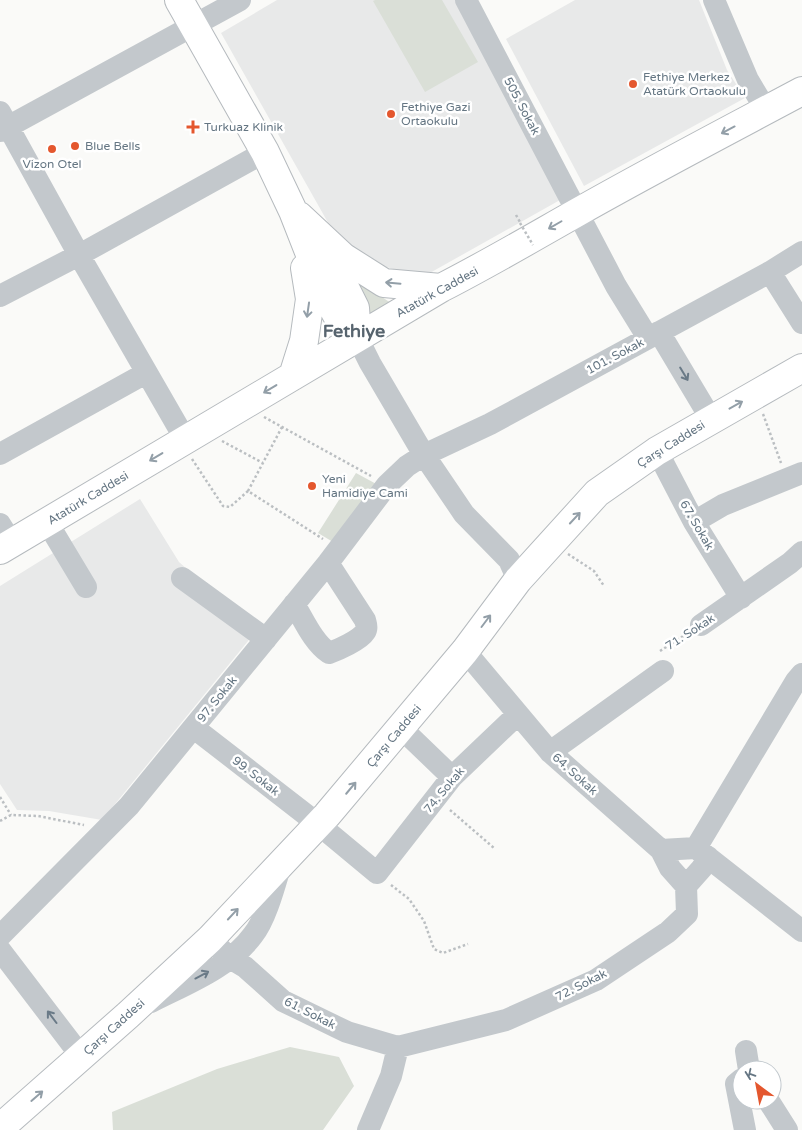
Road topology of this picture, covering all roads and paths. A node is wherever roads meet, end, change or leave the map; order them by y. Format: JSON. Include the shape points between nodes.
{"nodes":[{"id":1,"x":179,"y":0,"type":"edge"},
{"id":2,"x":240,"y":0,"type":"edge"},
{"id":3,"x":466,"y":0,"type":"edge"},
{"id":4,"x":714,"y":0,"type":"edge"},
{"id":5,"x":193,"y":26,"type":"junction"},
{"id":6,"x":802,"y":91,"type":"edge"},
{"id":7,"x":766,"y":110,"type":"junction"},
{"id":8,"x":3,"y":123,"type":"edge"},
{"id":9,"x":265,"y":152,"type":"junction"},
{"id":10,"x":293,"y":211,"type":"junction"},
{"id":11,"x":578,"y":212,"type":"junction"},
{"id":12,"x":516,"y":215,"type":"dead end"},
{"id":13,"x":533,"y":245,"type":"dead end"},
{"id":14,"x":802,"y":252,"type":"edge"},
{"id":15,"x":79,"y":254,"type":"junction"},
{"id":16,"x":770,"y":272,"type":"junction"},
{"id":17,"x":441,"y":288,"type":"junction"},
{"id":18,"x":0,"y":296,"type":"edge"},
{"id":19,"x":802,"y":323,"type":"edge"},
{"id":20,"x":653,"y":335,"type":"junction"},
{"id":21,"x":357,"y":337,"type":"junction"},
{"id":22,"x":802,"y":368,"type":"edge"},
{"id":23,"x":146,"y":373,"type":"junction"},
{"id":24,"x":293,"y":376,"type":"junction"},
{"id":25,"x":755,"y":394,"type":"junction"},
{"id":26,"x":261,"y":415,"type":"dead end"},
{"id":27,"x":711,"y":419,"type":"junction"},
{"id":28,"x":282,"y":427,"type":"junction"},
{"id":29,"x":219,"y":439,"type":"dead end"},
{"id":30,"x":187,"y":448,"type":"junction"},
{"id":31,"x":657,"y":451,"type":"junction"},
{"id":32,"x":0,"y":454,"type":"edge"},
{"id":33,"x":424,"y":455,"type":"junction"},
{"id":34,"x":263,"y":463,"type":"junction"},
{"id":35,"x":794,"y":476,"type":"edge"},
{"id":36,"x":388,"y":485,"type":"junction"},
{"id":37,"x":248,"y":491,"type":"junction"},
{"id":38,"x":47,"y":522,"type":"junction"},
{"id":39,"x":694,"y":522,"type":"junction"},
{"id":40,"x":4,"y":539,"type":"edge"},
{"id":41,"x":802,"y":552,"type":"edge"},
{"id":42,"x":334,"y":556,"type":"junction"},
{"id":43,"x":575,"y":559,"type":"dead end"},
{"id":44,"x":513,"y":570,"type":"junction"},
{"id":45,"x":182,"y":578,"type":"dead end"},
{"id":46,"x":604,"y":586,"type":"dead end"},
{"id":47,"x":86,"y":587,"type":"dead end"},
{"id":48,"x":741,"y":598,"type":"junction"},
{"id":49,"x":294,"y":604,"type":"junction"},
{"id":50,"x":701,"y":625,"type":"joint"},
{"id":51,"x":266,"y":639,"type":"junction"},
{"id":52,"x":465,"y":651,"type":"junction"},
{"id":53,"x":663,"y":671,"type":"joint"},
{"id":54,"x":802,"y":674,"type":"edge"},
{"id":55,"x":518,"y":714,"type":"junction"},
{"id":56,"x":194,"y":728,"type":"junction"},
{"id":57,"x":401,"y":728,"type":"junction"},
{"id":58,"x":550,"y":752,"type":"junction"},
{"id":59,"x":452,"y":777,"type":"junction"},
{"id":60,"x":0,"y":797,"type":"edge"},
{"id":61,"x":436,"y":798,"type":"junction"},
{"id":62,"x":11,"y":815,"type":"junction"},
{"id":63,"x":0,"y":821,"type":"edge"},
{"id":64,"x":318,"y":824,"type":"junction"},
{"id":65,"x":106,"y":830,"type":"junction"},
{"id":66,"x":494,"y":848,"type":"dead end"},
{"id":67,"x":661,"y":850,"type":"junction"},
{"id":68,"x":702,"y":853,"type":"junction"},
{"id":69,"x":282,"y":862,"type":"junction"},
{"id":70,"x":377,"y":873,"type":"junction"},
{"id":71,"x":686,"y":886,"type":"junction"},
{"id":72,"x":802,"y":932,"type":"edge"},
{"id":73,"x":0,"y":936,"type":"edge"},
{"id":74,"x":210,"y":939,"type":"junction"},
{"id":75,"x":468,"y":944,"type":"dead end"},
{"id":76,"x":0,"y":950,"type":"edge"},
{"id":77,"x":230,"y":958,"type":"junction"},
{"id":78,"x":128,"y":1015,"type":"junction"},
{"id":79,"x":398,"y":1047,"type":"junction"},
{"id":80,"x":81,"y":1056,"type":"junction"},
{"id":81,"x":741,"y":1110,"type":"edge"},
{"id":82,"x":774,"y":1110,"type":"edge"},
{"id":83,"x":802,"y":1120,"type":"edge"},
{"id":84,"x":0,"y":1128,"type":"edge"},
{"id":85,"x":368,"y":1130,"type":"edge"},
{"id":86,"x":745,"y":1130,"type":"edge"},
{"id":87,"x":787,"y":1130,"type":"edge"},
{"id":88,"x":798,"y":1130,"type":"edge"}],
"edges":[{"from":1,"to":5,"type":"main road"},
{"from":2,"to":5,"type":"street"},
{"from":3,"to":11,"type":"street","name":"505. Sokak"},
{"from":4,"to":7,"type":"street","via":[[748,80]]},
{"from":5,"to":8,"type":"street"},
{"from":5,"to":9,"type":"main road"},
{"from":6,"to":7,"type":"main road","name":"Atatürk Caddesi"},
{"from":7,"to":11,"type":"main road","name":"Atatürk Caddesi","one_way":true},
{"from":8,"to":15,"type":"street"},
{"from":9,"to":10,"type":"main road"},
{"from":9,"to":15,"type":"street"},
{"from":17,"to":10,"type":"main road","one_way":true,"via":[[384,283],[343,257]]},
{"from":10,"to":21,"type":"main road","via":[[326,295],[339,319]]},
{"from":10,"to":24,"type":"main road","one_way":true,"via":[[310,299],[304,341]]},
{"from":11,"to":17,"type":"main road","name":"Atatürk Caddesi","one_way":true},
{"from":11,"to":20,"type":"street","name":"505. Sokak","via":[[616,286]]},
{"from":12,"to":13,"type":"path","bridge":true},
{"from":14,"to":16,"type":"street","name":"101. Sokak"},
{"from":15,"to":18,"type":"street"},
{"from":15,"to":23,"type":"street"},
{"from":16,"to":19,"type":"street"},
{"from":16,"to":20,"type":"street","name":"101. Sokak"},
{"from":17,"to":21,"type":"main road","name":"Atatürk Caddesi"},
{"from":20,"to":27,"type":"street","name":"505. Sokak","one_way":true},
{"from":20,"to":33,"type":"street","name":"101. Sokak","via":[[490,424]]},
{"from":21,"to":24,"type":"main road","name":"Atatürk Caddesi"},
{"from":21,"to":33,"type":"street"},
{"from":22,"to":25,"type":"main road","name":"Çarşı Caddesi"},
{"from":23,"to":30,"type":"street"},
{"from":23,"to":32,"type":"street"},
{"from":24,"to":30,"type":"main road","name":"Atatürk Caddesi","one_way":true},
{"from":27,"to":25,"type":"main road","name":"Çarşı Caddesi","one_way":true},
{"from":25,"to":35,"type":"path"},
{"from":26,"to":28,"type":"path"},
{"from":27,"to":31,"type":"main road","name":"Çarşı Caddesi"},
{"from":28,"to":34,"type":"path"},
{"from":28,"to":36,"type":"path"},
{"from":29,"to":34,"type":"path"},
{"from":30,"to":37,"type":"path","via":[[223,506],[230,507]]},
{"from":30,"to":38,"type":"main road","name":"Atatürk Caddesi","one_way":true},
{"from":31,"to":39,"type":"street","name":"67. Sokak"},
{"from":44,"to":31,"type":"main road","name":"Çarşı Caddesi","one_way":true,"via":[[542,553],[597,494]]},
{"from":33,"to":36,"type":"street","name":"97. Sokak"},
{"from":33,"to":44,"type":"street","via":[[464,514]]},
{"from":34,"to":37,"type":"path"},
{"from":35,"to":39,"type":"street","via":[[723,505]]},
{"from":36,"to":42,"type":"street","name":"97. Sokak"},
{"from":37,"to":42,"type":"path"},
{"from":38,"to":40,"type":"main road","name":"Atatürk Caddesi"},
{"from":38,"to":47,"type":"street"},
{"from":39,"to":48,"type":"street","name":"67. Sokak"},
{"from":41,"to":48,"type":"street","name":"71. Sokak"},
{"from":42,"to":49,"type":"street","name":"97. Sokak"},
{"from":42,"to":49,"type":"street","via":[[365,620],[365,632],[329,653],[314,637]]},
{"from":43,"to":46,"type":"path","via":[[594,571]]},
{"from":52,"to":44,"type":"main road","name":"Çarşı Caddesi","one_way":true},
{"from":45,"to":51,"type":"street"},
{"from":48,"to":50,"type":"street","name":"71. Sokak"},
{"from":49,"to":51,"type":"street","name":"97. Sokak"},
{"from":50,"to":53,"type":"path","name":"71. Sokak","via":[[657,654]]},
{"from":51,"to":56,"type":"street","name":"97. Sokak"},
{"from":52,"to":55,"type":"street","name":"64. Sokak"},
{"from":52,"to":57,"type":"main road","name":"Çarşı Caddesi"},
{"from":53,"to":58,"type":"street"},
{"from":54,"to":68,"type":"street"},
{"from":55,"to":58,"type":"street","name":"64. Sokak"},
{"from":55,"to":59,"type":"street","name":"74. Sokak"},
{"from":56,"to":64,"type":"street","name":"99. Sokak"},
{"from":56,"to":65,"type":"street","name":"97. Sokak"},
{"from":57,"to":59,"type":"street"},
{"from":64,"to":57,"type":"main road","name":"Çarşı Caddesi","one_way":true},
{"from":58,"to":67,"type":"street","name":"64. Sokak"},
{"from":59,"to":61,"type":"street","name":"74. Sokak"},
{"from":60,"to":62,"type":"path"},
{"from":61,"to":66,"type":"path"},
{"from":61,"to":70,"type":"street","name":"74. Sokak"},
{"from":62,"to":63,"type":"path"},
{"from":62,"to":65,"type":"path","via":[[38,816]]},
{"from":64,"to":69,"type":"main road","name":"Çarşı Caddesi"},
{"from":64,"to":70,"type":"street","name":"99. Sokak"},
{"from":65,"to":73,"type":"street","name":"97. Sokak"},
{"from":67,"to":68,"type":"street"},
{"from":67,"to":71,"type":"street","name":"64. Sokak","via":[[670,868]]},
{"from":68,"to":71,"type":"street","via":[[702,868]]},
{"from":68,"to":72,"type":"street"},
{"from":74,"to":69,"type":"main road","name":"Çarşı Caddesi","one_way":true},
{"from":69,"to":77,"type":"street","via":[[254,934]]},
{"from":70,"to":75,"type":"path","via":[[409,898],[424,921],[434,949],[443,953]]},
{"from":71,"to":79,"type":"street","name":"72. Sokak","via":[[687,914],[668,932],[596,980],[506,1020]]},
{"from":74,"to":77,"type":"street","name":"61. Sokak"},
{"from":74,"to":78,"type":"main road","name":"Çarşı Caddesi"},
{"from":80,"to":76,"type":"street","one_way":true},
{"from":78,"to":77,"type":"street","one_way":true},
{"from":77,"to":79,"type":"street","name":"61. Sokak","via":[[284,1001],[347,1032]]},
{"from":78,"to":80,"type":"main road","name":"Çarşı Caddesi"},
{"from":79,"to":85,"type":"street","via":[[391,1076]]},
{"from":84,"to":80,"type":"main road","name":"Çarşı Caddesi","one_way":true},
{"from":81,"to":86,"type":"street"},
{"from":82,"to":87,"type":"street"},
{"from":83,"to":88,"type":"street"}]}
